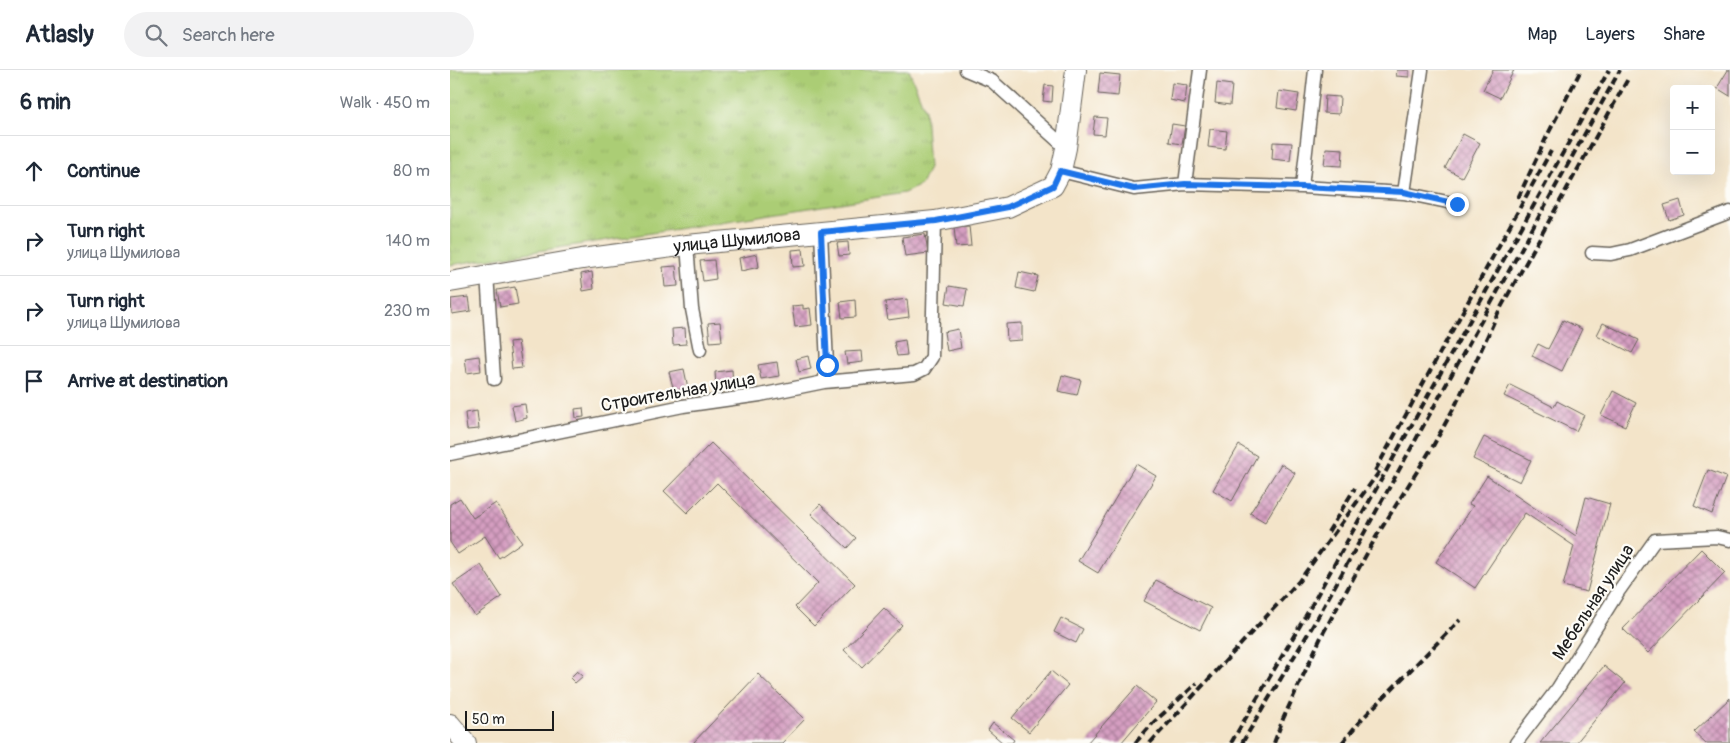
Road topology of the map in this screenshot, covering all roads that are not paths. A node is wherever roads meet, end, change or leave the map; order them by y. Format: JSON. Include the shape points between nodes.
{"nodes":[{"id":1,"x":966,"y":70,"type":"edge"},
{"id":2,"x":1076,"y":70,"type":"edge"},
{"id":3,"x":1200,"y":70,"type":"edge"},
{"id":4,"x":1315,"y":70,"type":"edge"},
{"id":5,"x":1422,"y":70,"type":"edge"},
{"id":6,"x":1066,"y":148,"type":"junction"},
{"id":7,"x":1060,"y":171,"type":"junction"},
{"id":8,"x":1185,"y":184,"type":"junction"},
{"id":9,"x":1302,"y":187,"type":"junction"},
{"id":10,"x":1404,"y":192,"type":"junction"},
{"id":11,"x":1457,"y":204,"type":"dead end"},
{"id":12,"x":1730,"y":212,"type":"edge"},
{"id":13,"x":936,"y":221,"type":"junction"},
{"id":14,"x":821,"y":232,"type":"junction"},
{"id":15,"x":687,"y":245,"type":"junction"},
{"id":16,"x":1592,"y":253,"type":"dead end"},
{"id":17,"x":487,"y":274,"type":"junction"},
{"id":18,"x":450,"y":282,"type":"edge"},
{"id":19,"x":700,"y":350,"type":"dead end"},
{"id":20,"x":494,"y":380,"type":"dead end"},
{"id":21,"x":824,"y":382,"type":"junction"},
{"id":22,"x":450,"y":454,"type":"edge"},
{"id":23,"x":1730,"y":540,"type":"edge"},
{"id":24,"x":450,"y":724,"type":"edge"},
{"id":25,"x":466,"y":743,"type":"edge"},
{"id":26,"x":1516,"y":743,"type":"edge"}],
"edges":[{"from":1,"to":6,"type":"street","via":[[992,81]]},
{"from":2,"to":6,"type":"main road"},
{"from":3,"to":8,"type":"street"},
{"from":4,"to":9,"type":"street"},
{"from":5,"to":10,"type":"street"},
{"from":6,"to":7,"type":"main road"},
{"from":7,"to":8,"type":"street","via":[[1134,189]]},
{"from":7,"to":13,"type":"main road","name":"улица Шумилова","via":[[1053,186],[1008,207]]},
{"from":8,"to":9,"type":"street"},
{"from":9,"to":10,"type":"street"},
{"from":10,"to":11,"type":"street"},
{"from":12,"to":16,"type":"street","via":[[1630,250]]},
{"from":13,"to":14,"type":"main road","name":"улица Шумилова"},
{"from":13,"to":21,"type":"street","name":"Строительная улица","via":[[932,357],[924,369],[914,374]]},
{"from":14,"to":15,"type":"main road","name":"улица Шумилова"},
{"from":14,"to":21,"type":"street","via":[[827,365]]},
{"from":15,"to":17,"type":"main road","name":"улица Шумилова"},
{"from":15,"to":19,"type":"street","via":[[692,309]]},
{"from":17,"to":18,"type":"main road","name":"улица Шумилова"},
{"from":17,"to":20,"type":"street"},
{"from":21,"to":22,"type":"street","name":"Строительная улица","via":[[683,406]]},
{"from":23,"to":26,"type":"street","name":"Мебельная улица","via":[[1717,537],[1655,540],[1558,688]]},
{"from":24,"to":25,"type":"main road"}]}
